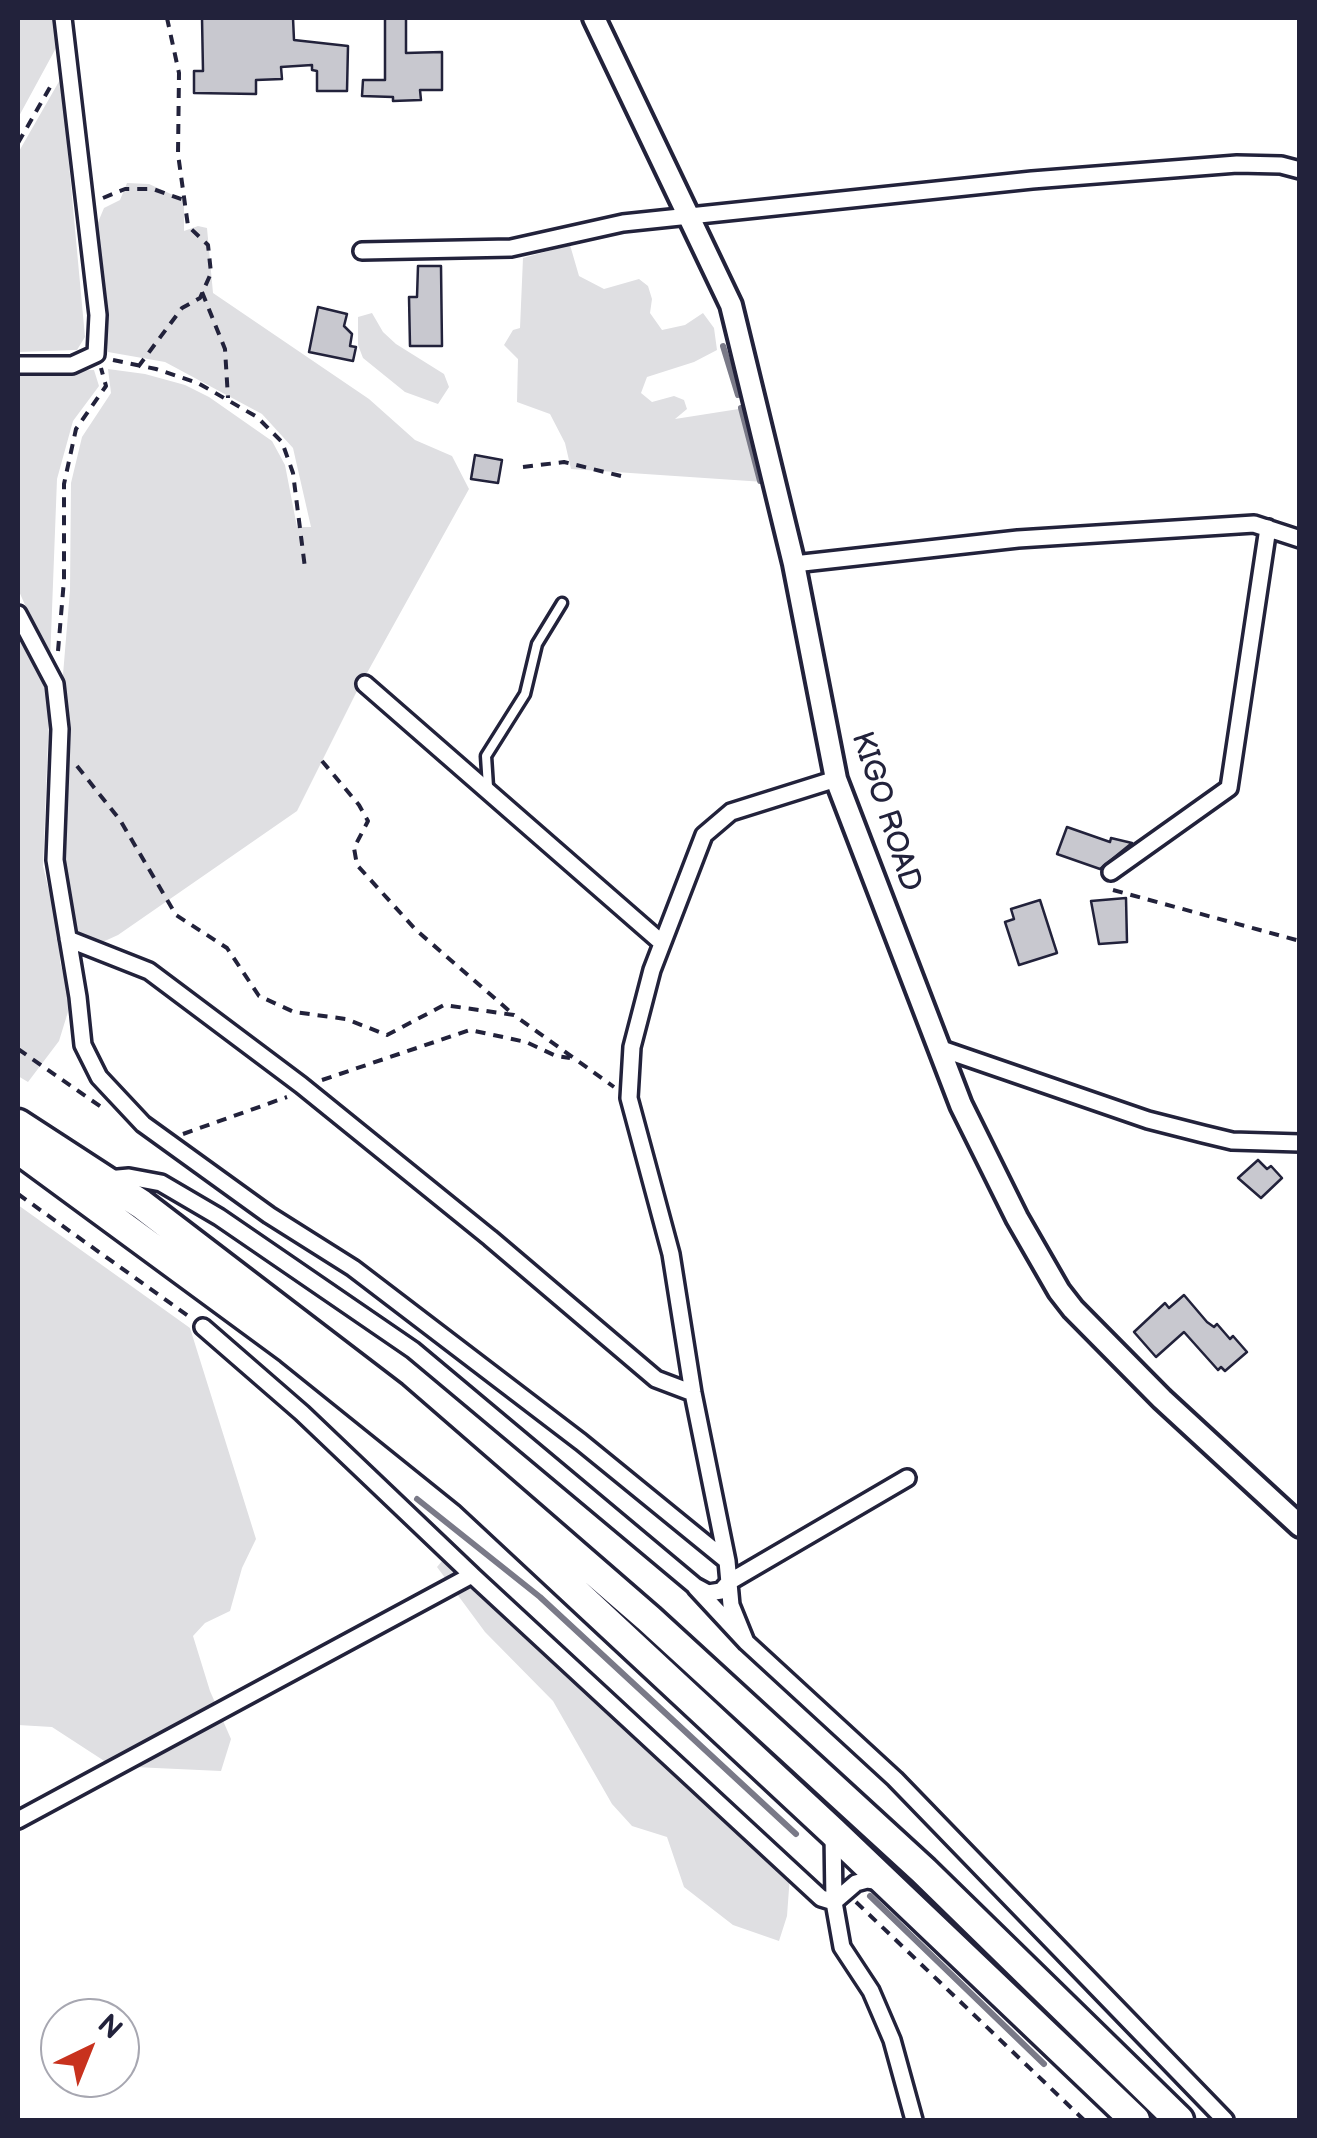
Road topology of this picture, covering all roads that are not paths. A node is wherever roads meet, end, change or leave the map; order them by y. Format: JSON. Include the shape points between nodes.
{"nodes":[{"id":1,"x":63,"y":18,"type":"edge"},
{"id":2,"x":594,"y":18,"type":"edge"},
{"id":3,"x":1300,"y":170,"type":"edge"},
{"id":4,"x":688,"y":216,"type":"junction"},
{"id":5,"x":362,"y":251,"type":"dead end"},
{"id":6,"x":18,"y":366,"type":"edge"},
{"id":7,"x":1268,"y":528,"type":"junction"},
{"id":8,"x":1300,"y":539,"type":"edge"},
{"id":9,"x":794,"y":564,"type":"junction"},
{"id":10,"x":562,"y":602,"type":"dead end"},
{"id":11,"x":18,"y":614,"type":"edge"},
{"id":12,"x":365,"y":684,"type":"dead end"},
{"id":13,"x":836,"y":780,"type":"junction"},
{"id":14,"x":488,"y":792,"type":"junction"},
{"id":15,"x":1112,"y":872,"type":"dead end"},
{"id":16,"x":68,"y":939,"type":"junction"},
{"id":17,"x":662,"y":944,"type":"junction"},
{"id":18,"x":939,"y":1048,"type":"junction"},
{"id":19,"x":18,"y":1124,"type":"edge"},
{"id":20,"x":1300,"y":1143,"type":"edge"},
{"id":21,"x":18,"y":1149,"type":"edge"},
{"id":22,"x":103,"y":1180,"type":"junction"},
{"id":23,"x":202,"y":1327,"type":"road end"},
{"id":24,"x":693,"y":1393,"type":"junction"},
{"id":25,"x":907,"y":1478,"type":"dead end"},
{"id":26,"x":1300,"y":1526,"type":"edge"},
{"id":27,"x":727,"y":1562,"type":"junction"},
{"id":28,"x":472,"y":1575,"type":"junction"},
{"id":29,"x":729,"y":1582,"type":"junction"},
{"id":30,"x":695,"y":1586,"type":"junction"},
{"id":31,"x":746,"y":1642,"type":"junction"},
{"id":32,"x":18,"y":1820,"type":"edge"},
{"id":33,"x":832,"y":1832,"type":"junction"},
{"id":34,"x":886,"y":1882,"type":"junction"},
{"id":35,"x":840,"y":1897,"type":"junction"},
{"id":36,"x":914,"y":2120,"type":"edge"},
{"id":37,"x":1135,"y":2120,"type":"edge"},
{"id":38,"x":1179,"y":2120,"type":"edge"},
{"id":39,"x":1225,"y":2120,"type":"edge"}],
"edges":[{"from":1,"to":6,"type":"street","via":[[98,315],[96,354],[72,365]]},
{"from":2,"to":4,"type":"street","name":"KIGO ROAD"},
{"from":3,"to":4,"type":"street","via":[[1237,164]]},
{"from":4,"to":5,"type":"street","via":[[580,230],[510,248]]},
{"from":4,"to":9,"type":"street","name":"KIGO ROAD","via":[[732,305]]},
{"from":7,"to":8,"type":"street"},
{"from":7,"to":9,"type":"street","via":[[1018,540]]},
{"from":7,"to":15,"type":"street","via":[[1229,788]]},
{"from":9,"to":13,"type":"street","name":"KIGO ROAD"},
{"from":10,"to":14,"type":"lane","via":[[537,644],[525,694],[486,756]]},
{"from":11,"to":16,"type":"street","via":[[55,684],[55,860]]},
{"from":12,"to":14,"type":"street"},
{"from":13,"to":17,"type":"street","via":[[731,812],[712,827],[694,854]]},
{"from":13,"to":18,"type":"street","name":"KIGO ROAD"},
{"from":14,"to":17,"type":"street"},
{"from":16,"to":24,"type":"street","via":[[149,971],[403,1167],[656,1379]]},
{"from":16,"to":27,"type":"street","via":[[82,1045],[99,1078],[143,1124],[352,1268]]},
{"from":17,"to":24,"type":"street","via":[[632,1047],[629,1098],[670,1254]]},
{"from":18,"to":20,"type":"street","via":[[1148,1120],[1232,1141]]},
{"from":18,"to":26,"type":"street","name":"KIGO ROAD","via":[[1017,1218],[1059,1291],[1162,1399]]},
{"from":19,"to":22,"type":"highway"},
{"from":21,"to":33,"type":"highway","via":[[290,1349],[468,1493]]},
{"from":22,"to":30,"type":"street","via":[[160,1183],[219,1217],[412,1350]]},
{"from":22,"to":38,"type":"highway","via":[[392,1396],[564,1545],[924,1871]]},
{"from":23,"to":28,"type":"street"},
{"from":24,"to":27,"type":"street"},
{"from":25,"to":29,"type":"street"},
{"from":27,"to":29,"type":"street"},
{"from":28,"to":32,"type":"street"},
{"from":28,"to":35,"type":"street","via":[[821,1898]]},
{"from":29,"to":30,"type":"street","via":[[721,1591]]},
{"from":29,"to":31,"type":"street"},
{"from":30,"to":31,"type":"street"},
{"from":31,"to":39,"type":"street","via":[[894,1779]]},
{"from":33,"to":34,"type":"highway"},
{"from":33,"to":35,"type":"street"},
{"from":34,"to":35,"type":"street","via":[[856,1883]]},
{"from":34,"to":37,"type":"highway"},
{"from":35,"to":36,"type":"street","via":[[842,1947],[892,2040]]}]}
